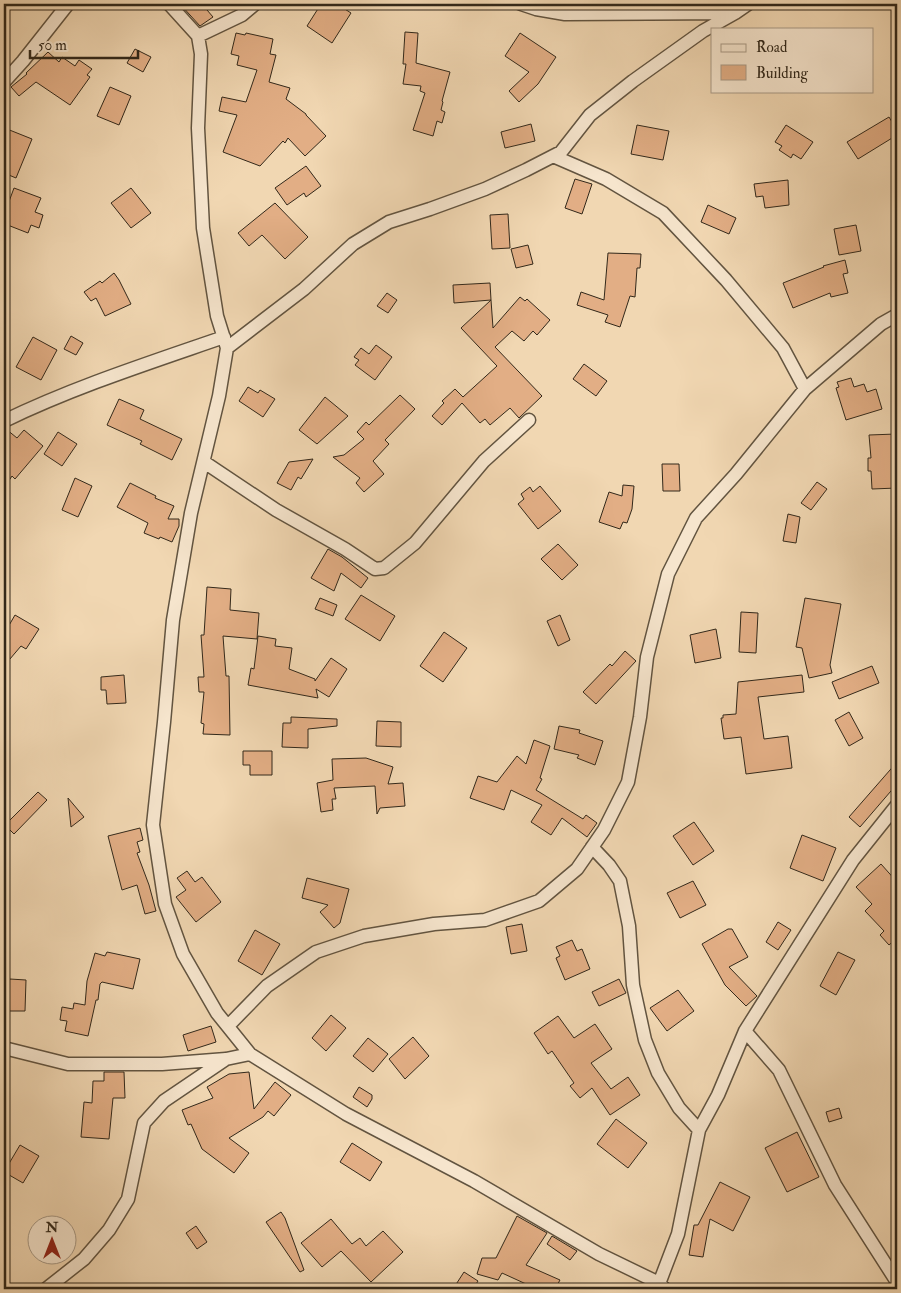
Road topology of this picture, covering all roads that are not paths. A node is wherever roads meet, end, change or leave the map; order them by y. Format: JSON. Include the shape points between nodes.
{"nodes":[{"id":1,"x":68,"y":4,"type":"edge"},
{"id":2,"x":169,"y":4,"type":"edge"},
{"id":3,"x":255,"y":4,"type":"edge"},
{"id":4,"x":521,"y":4,"type":"edge"},
{"id":5,"x":748,"y":4,"type":"edge"},
{"id":6,"x":735,"y":13,"type":"junction"},
{"id":7,"x":198,"y":36,"type":"junction"},
{"id":8,"x":4,"y":82,"type":"edge"},
{"id":9,"x":553,"y":156,"type":"junction"},
{"id":10,"x":897,"y":315,"type":"edge"},
{"id":11,"x":225,"y":343,"type":"junction"},
{"id":12,"x":805,"y":389,"type":"junction"},
{"id":13,"x":529,"y":420,"type":"dead end"},
{"id":14,"x":4,"y":421,"type":"edge"},
{"id":15,"x":204,"y":462,"type":"junction"},
{"id":16,"x":897,"y":805,"type":"edge"},
{"id":17,"x":592,"y":847,"type":"junction"},
{"id":18,"x":228,"y":1026,"type":"junction"},
{"id":19,"x":745,"y":1031,"type":"junction"},
{"id":20,"x":4,"y":1048,"type":"edge"},
{"id":21,"x":250,"y":1054,"type":"junction"},
{"id":22,"x":226,"y":1059,"type":"junction"},
{"id":23,"x":699,"y":1130,"type":"junction"},
{"id":24,"x":897,"y":1282,"type":"edge"},
{"id":25,"x":661,"y":1287,"type":"edge"},
{"id":26,"x":46,"y":1289,"type":"edge"}],
"edges":[{"from":1,"to":8,"type":"street"},
{"from":2,"to":7,"type":"street"},
{"from":3,"to":7,"type":"street","via":[[242,15]]},
{"from":4,"to":6,"type":"street","via":[[565,14]]},
{"from":5,"to":6,"type":"street"},
{"from":6,"to":9,"type":"street","via":[[703,30],[590,115],[561,152]]},
{"from":7,"to":11,"type":"street","via":[[201,54],[198,128],[203,228],[217,316]]},
{"from":9,"to":11,"type":"street","via":[[485,189],[389,222],[353,244],[304,289]]},
{"from":9,"to":12,"type":"street","via":[[606,179],[663,213],[784,348]]},
{"from":10,"to":12,"type":"street","via":[[881,324]]},
{"from":11,"to":14,"type":"street","via":[[108,377]]},
{"from":11,"to":15,"type":"street","via":[[219,396]]},
{"from":12,"to":17,"type":"street","via":[[696,518],[668,574],[647,657],[628,782]]},
{"from":13,"to":15,"type":"street","via":[[484,461],[414,543],[384,568],[369,566]]},
{"from":15,"to":18,"type":"street","via":[[191,513],[173,620],[152,825],[165,904],[183,954],[217,1014]]},
{"from":16,"to":19,"type":"street","via":[[853,860]]},
{"from":17,"to":18,"type":"street","via":[[577,869],[538,901],[485,920],[434,924],[364,936],[316,952],[267,986]]},
{"from":17,"to":23,"type":"street","via":[[620,881],[645,1040],[658,1072],[679,1108]]},
{"from":18,"to":21,"type":"street"},
{"from":19,"to":23,"type":"street","via":[[718,1096]]},
{"from":19,"to":24,"type":"street","via":[[778,1070],[835,1185]]},
{"from":20,"to":22,"type":"street","via":[[68,1064],[162,1064]]},
{"from":21,"to":22,"type":"street"},
{"from":21,"to":25,"type":"street","via":[[346,1114],[474,1181]]},
{"from":22,"to":26,"type":"street","via":[[164,1101],[144,1123],[128,1199],[84,1259]]},
{"from":23,"to":25,"type":"street","via":[[678,1234]]}]}
